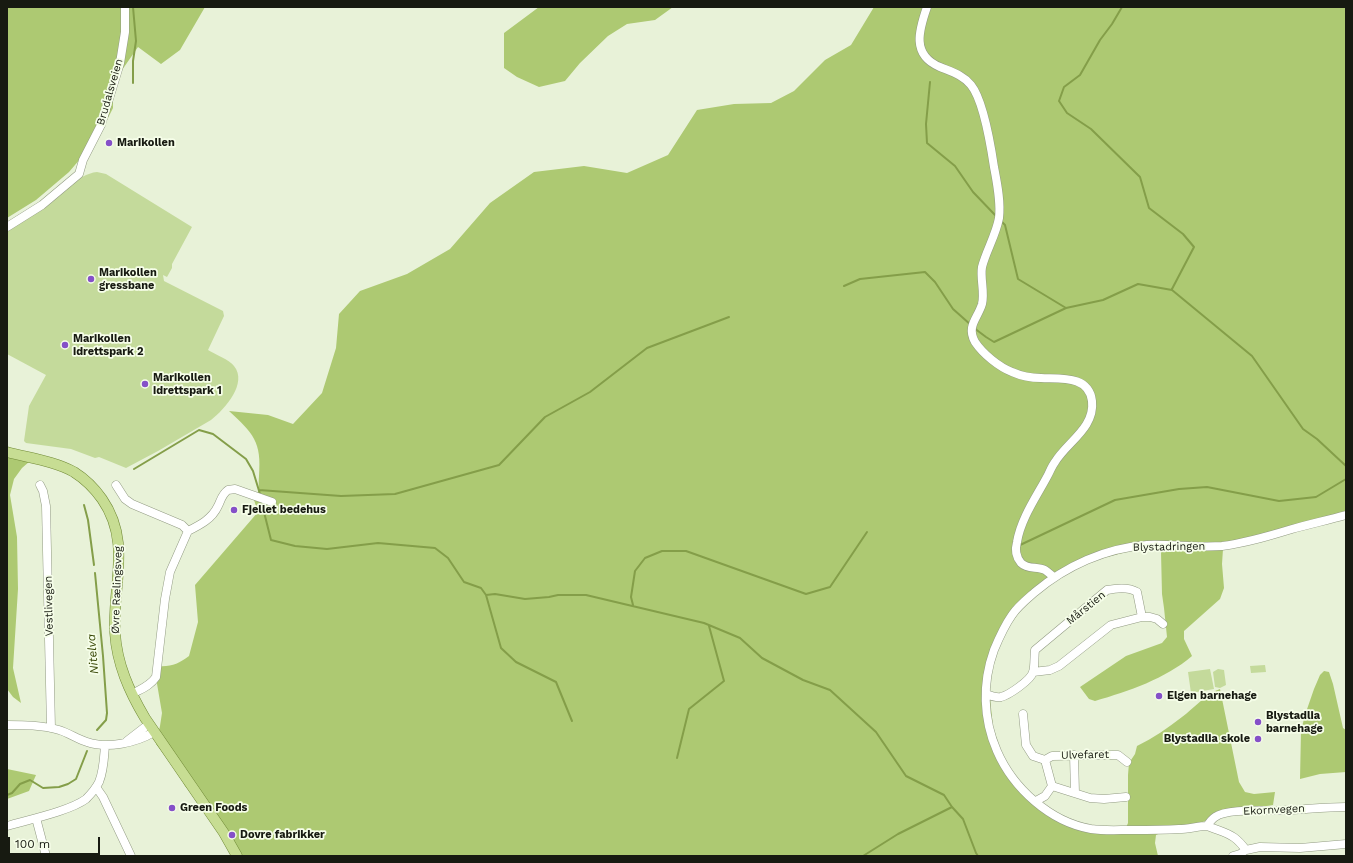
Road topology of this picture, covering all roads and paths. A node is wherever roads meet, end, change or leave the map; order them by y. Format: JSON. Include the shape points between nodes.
{"nodes":[{"id":1,"x":125,"y":7,"type":"edge"},
{"id":2,"x":927,"y":7,"type":"edge"},
{"id":3,"x":7,"y":227,"type":"edge"},
{"id":4,"x":7,"y":452,"type":"edge"},
{"id":5,"x":40,"y":485,"type":"dead end"},
{"id":6,"x":116,"y":485,"type":"dead end"},
{"id":7,"x":272,"y":502,"type":"dead end"},
{"id":8,"x":1346,"y":515,"type":"edge"},
{"id":9,"x":188,"y":531,"type":"junction"},
{"id":10,"x":1054,"y":577,"type":"junction"},
{"id":11,"x":1142,"y":617,"type":"junction"},
{"id":12,"x":1163,"y":624,"type":"dead end"},
{"id":13,"x":1033,"y":672,"type":"junction"},
{"id":14,"x":132,"y":694,"type":"junction"},
{"id":15,"x":986,"y":694,"type":"junction"},
{"id":16,"x":1023,"y":714,"type":"dead end"},
{"id":17,"x":7,"y":725,"type":"edge"},
{"id":18,"x":51,"y":728,"type":"junction"},
{"id":19,"x":152,"y":728,"type":"junction"},
{"id":20,"x":105,"y":745,"type":"junction"},
{"id":21,"x":1074,"y":755,"type":"junction"},
{"id":22,"x":1045,"y":760,"type":"junction"},
{"id":23,"x":1128,"y":762,"type":"dead end"},
{"id":24,"x":1052,"y":786,"type":"junction"},
{"id":25,"x":96,"y":787,"type":"junction"},
{"id":26,"x":1075,"y":793,"type":"junction"},
{"id":27,"x":1126,"y":797,"type":"dead end"},
{"id":28,"x":1036,"y":802,"type":"junction"},
{"id":29,"x":1346,"y":807,"type":"edge"},
{"id":30,"x":36,"y":818,"type":"junction"},
{"id":31,"x":7,"y":826,"type":"edge"},
{"id":32,"x":1207,"y":826,"type":"junction"},
{"id":33,"x":1346,"y":844,"type":"edge"},
{"id":34,"x":1246,"y":850,"type":"junction"},
{"id":35,"x":46,"y":856,"type":"edge"},
{"id":36,"x":131,"y":856,"type":"edge"},
{"id":37,"x":236,"y":856,"type":"edge"},
{"id":38,"x":1233,"y":856,"type":"edge"}],
"edges":[{"from":1,"to":3,"type":"street","name":"Brudalsveien","via":[[125,32],[120,63],[103,120],[83,160],[79,174],[42,205]]},
{"from":2,"to":10,"type":"street","via":[[919,30],[920,47],[930,61],[962,76],[975,91],[981,106],[997,184],[999,218],[982,268],[982,302],[972,325],[974,340],[986,354],[1012,372],[1032,377],[1077,381],[1092,395],[1093,408],[1089,420],[1055,461],[1016,542],[1016,551],[1023,565],[1045,570]]},
{"from":4,"to":14,"type":"main road","name":"Øvre Rælingsveg","via":[[73,472],[91,486],[108,508],[115,525],[119,548],[115,610],[116,644]]},
{"from":5,"to":18,"type":"street","name":"Vestlivegen","via":[[46,506]]},
{"from":6,"to":9,"type":"street","via":[[125,499],[132,504],[182,525]]},
{"from":7,"to":9,"type":"street","via":[[234,489],[228,490],[222,496],[213,515],[198,527]]},
{"from":8,"to":10,"type":"street","name":"Blystadringen","via":[[1259,539],[1221,546],[1147,545],[1110,551],[1075,565]]},
{"from":9,"to":14,"type":"street","via":[[170,572],[156,677],[153,682]]},
{"from":10,"to":15,"type":"street","name":"Blystadringen","via":[[1013,614],[993,653]]},
{"from":11,"to":12,"type":"street","via":[[1157,619]]},
{"from":11,"to":13,"type":"street","via":[[1111,625],[1059,666]]},
{"from":11,"to":13,"type":"street","name":"Mårstien","via":[[1137,592],[1133,589],[1108,590],[1035,650]]},
{"from":13,"to":15,"type":"street","via":[[1009,694],[993,697]]},
{"from":14,"to":19,"type":"main road","name":"Øvre Rælingsveg"},
{"from":15,"to":28,"type":"street","name":"Blystadringen","via":[[986,714],[998,754],[1014,780]]},
{"from":16,"to":22,"type":"street","via":[[1026,746],[1033,756]]},
{"from":17,"to":18,"type":"street"},
{"from":18,"to":20,"type":"street"},
{"from":19,"to":20,"type":"street","via":[[138,740]]},
{"from":19,"to":37,"type":"main road","name":"Øvre Rælingsveg","via":[[224,833]]},
{"from":20,"to":25,"type":"street","via":[[102,774]]},
{"from":21,"to":22,"type":"street","name":"Ulvefaret","via":[[1052,756]]},
{"from":21,"to":23,"type":"street","name":"Ulvefaret","via":[[1118,755]]},
{"from":21,"to":26,"type":"street"},
{"from":22,"to":24,"type":"street","name":"Ulvefaret"},
{"from":24,"to":26,"type":"street"},
{"from":24,"to":28,"type":"street","via":[[1045,796]]},
{"from":25,"to":30,"type":"street","via":[[75,805]]},
{"from":25,"to":36,"type":"street"},
{"from":26,"to":27,"type":"street","via":[[1090,798]]},
{"from":28,"to":32,"type":"street","name":"Blystadringen","via":[[1058,817],[1090,829],[1189,829]]},
{"from":29,"to":32,"type":"street","name":"Ekornvegen","via":[[1233,812],[1215,817]]},
{"from":30,"to":31,"type":"street"},
{"from":30,"to":35,"type":"street"},
{"from":32,"to":34,"type":"street","via":[[1231,834]]},
{"from":33,"to":34,"type":"street","via":[[1300,848],[1260,847]]},
{"from":34,"to":38,"type":"street"}]}
